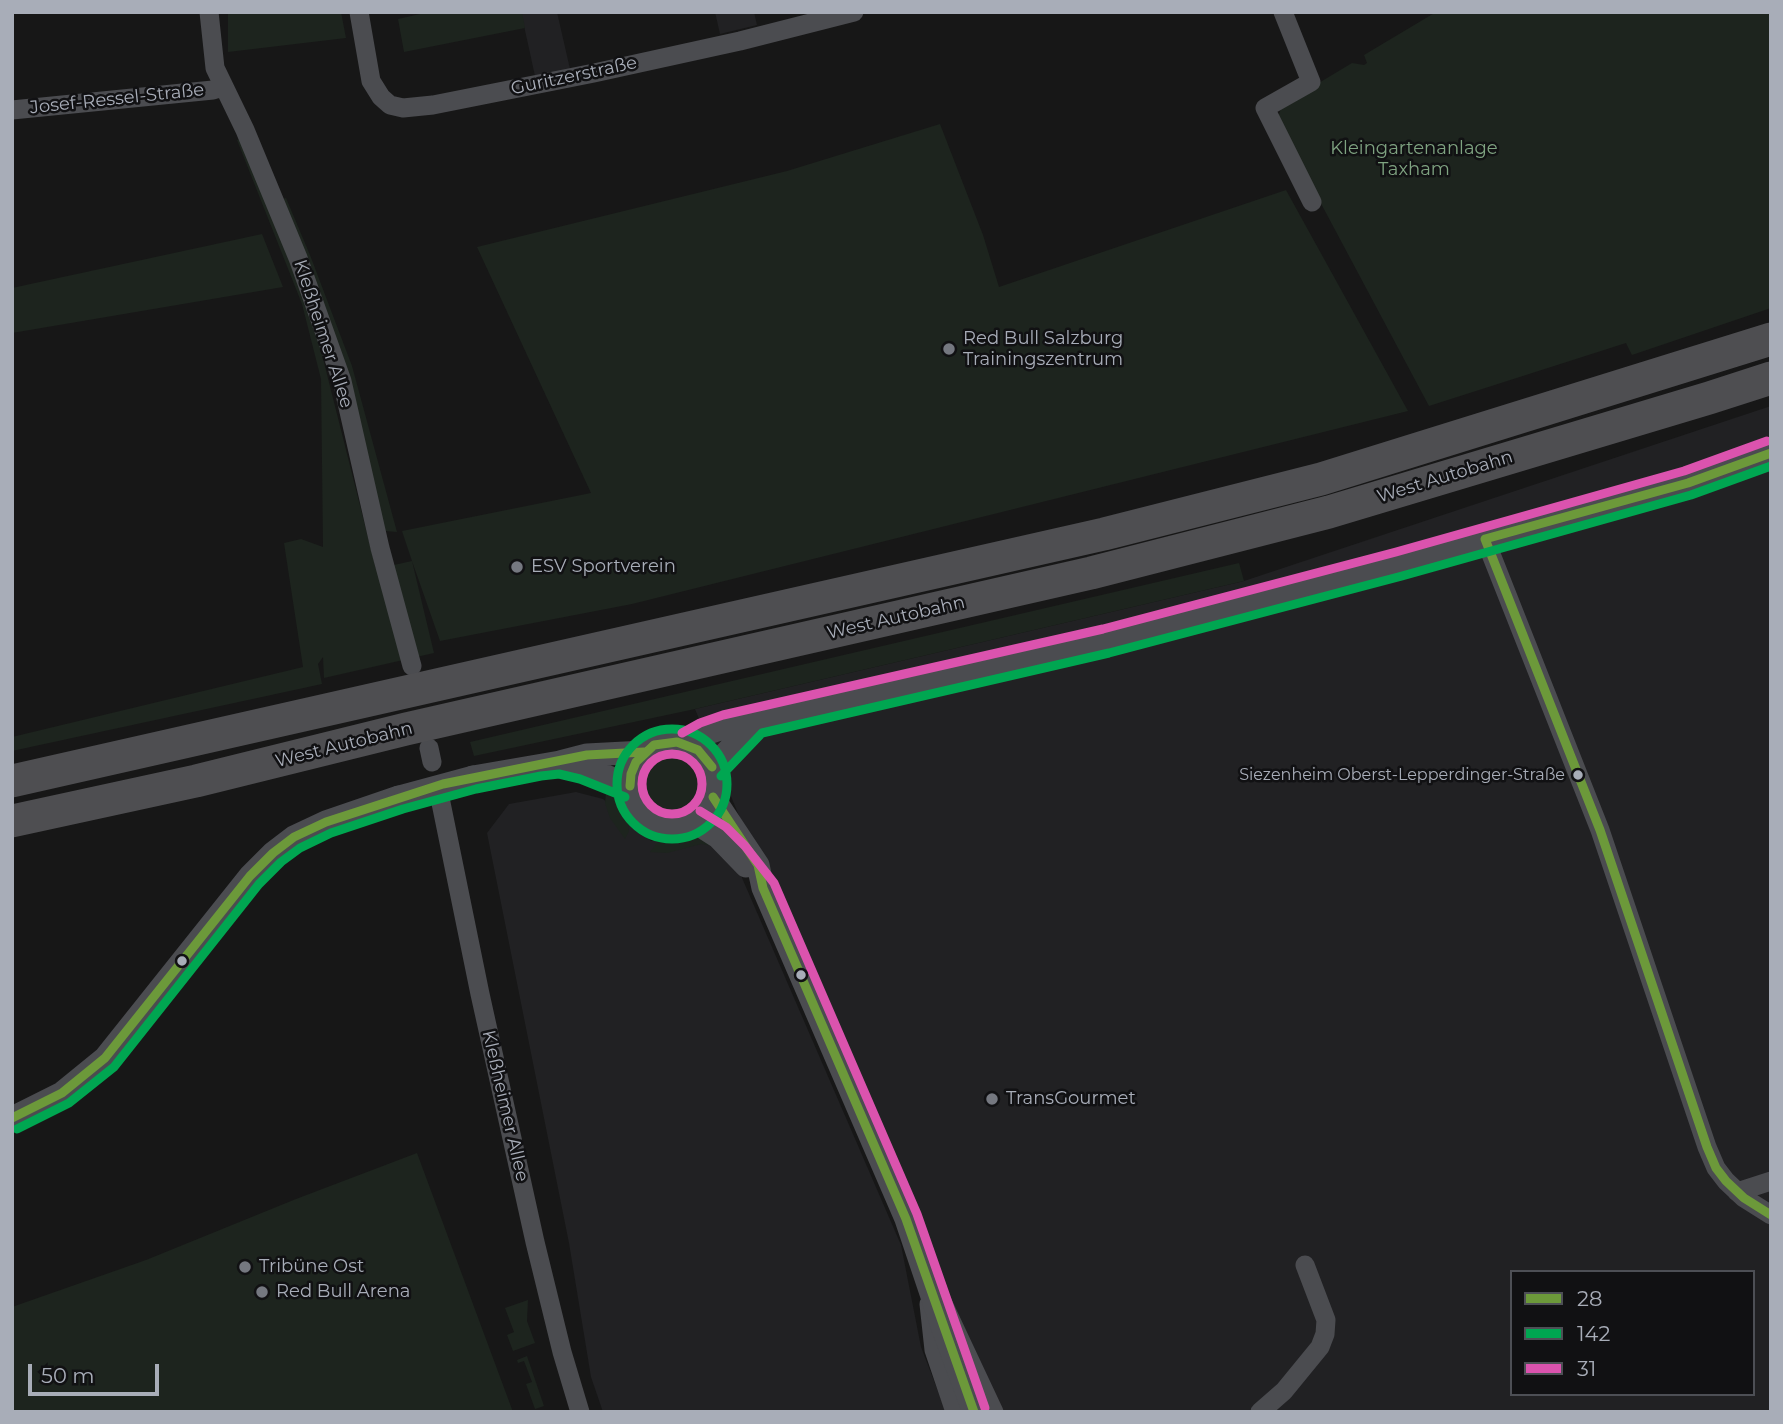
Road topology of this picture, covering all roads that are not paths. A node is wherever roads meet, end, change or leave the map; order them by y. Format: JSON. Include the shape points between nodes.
{"nodes":[{"id":1,"x":209,"y":12,"type":"edge"},
{"id":2,"x":359,"y":12,"type":"edge"},
{"id":3,"x":854,"y":12,"type":"edge"},
{"id":4,"x":1283,"y":12,"type":"edge"},
{"id":5,"x":222,"y":87,"type":"junction"},
{"id":6,"x":12,"y":110,"type":"edge"},
{"id":7,"x":1312,"y":202,"type":"dead end"},
{"id":8,"x":1771,"y":339,"type":"edge"},
{"id":9,"x":1771,"y":377,"type":"edge"},
{"id":10,"x":1771,"y":453,"type":"edge"},
{"id":11,"x":1485,"y":539,"type":"junction"},
{"id":12,"x":412,"y":666,"type":"dead end"},
{"id":13,"x":756,"y":722,"type":"junction"},
{"id":14,"x":688,"y":744,"type":"junction"},
{"id":15,"x":644,"y":752,"type":"junction"},
{"id":16,"x":560,"y":762,"type":"junction"},
{"id":17,"x":712,"y":767,"type":"junction"},
{"id":18,"x":12,"y":781,"type":"edge"},
{"id":19,"x":630,"y":786,"type":"junction"},
{"id":20,"x":713,"y":797,"type":"junction"},
{"id":21,"x":440,"y":798,"type":"dead end"},
{"id":22,"x":12,"y":821,"type":"edge"},
{"id":23,"x":694,"y":821,"type":"junction"},
{"id":24,"x":764,"y":888,"type":"junction"},
{"id":25,"x":12,"y":1118,"type":"edge"},
{"id":26,"x":1771,"y":1181,"type":"edge"},
{"id":27,"x":1737,"y":1192,"type":"junction"},
{"id":28,"x":1771,"y":1215,"type":"edge"},
{"id":29,"x":1305,"y":1265,"type":"dead end"},
{"id":30,"x":926,"y":1275,"type":"junction"},
{"id":31,"x":580,"y":1412,"type":"edge"},
{"id":32,"x":955,"y":1412,"type":"edge"},
{"id":33,"x":974,"y":1412,"type":"edge"},
{"id":34,"x":993,"y":1412,"type":"edge"},
{"id":35,"x":1260,"y":1412,"type":"edge"}],
"edges":[{"from":1,"to":5,"type":"street","name":"Kleßheimer Allee","via":[[215,68]]},
{"from":2,"to":3,"type":"street","name":"Guritzerstraße","via":[[371,81],[390,105],[403,108],[433,106],[618,68]]},
{"from":4,"to":7,"type":"street","via":[[1311,82],[1265,108]]},
{"from":5,"to":6,"type":"street","name":"Josef-Ressel-Straße"},
{"from":5,"to":12,"type":"street","name":"Kleßheimer Allee","via":[[245,130],[298,258],[342,381]]},
{"from":8,"to":18,"type":"highway","name":"West Autobahn","via":[[1321,479],[1104,534]]},
{"from":9,"to":22,"type":"highway","name":"West Autobahn","via":[[1329,512],[1104,569]]},
{"from":10,"to":11,"type":"street","via":[[1688,483]]},
{"from":11,"to":13,"type":"street","via":[[1106,641]]},
{"from":11,"to":27,"type":"street","via":[[1600,830],[1707,1147],[1716,1168]]},
{"from":13,"to":14,"type":"street","via":[[726,727]]},
{"from":13,"to":17,"type":"street"},
{"from":14,"to":15,"type":"street","via":[[665,742]]},
{"from":14,"to":17,"type":"street"},
{"from":15,"to":16,"type":"street","via":[[587,755]]},
{"from":15,"to":19,"type":"street","via":[[631,774]]},
{"from":16,"to":19,"type":"street"},
{"from":16,"to":25,"type":"street","bridge":true,"via":[[472,777],[399,797],[294,837],[250,876],[106,1058],[62,1093]]},
{"from":17,"to":20,"type":"street"},
{"from":19,"to":23,"type":"street","via":[[636,807],[652,821],[673,827]]},
{"from":20,"to":23,"type":"street"},
{"from":20,"to":24,"type":"street","via":[[758,865]]},
{"from":21,"to":31,"type":"street","name":"Kleßheimer Allee","via":[[536,1242]]},
{"from":23,"to":24,"type":"street","via":[[737,855]]},
{"from":24,"to":30,"type":"street"},
{"from":26,"to":27,"type":"street"},
{"from":27,"to":28,"type":"street"},
{"from":29,"to":35,"type":"street","via":[[1326,1320],[1325,1334],[1320,1347],[1284,1391]]},
{"from":30,"to":32,"type":"street","via":[[934,1350]]},
{"from":30,"to":33,"type":"street"},
{"from":30,"to":34,"type":"street","via":[[949,1314]]}]}
